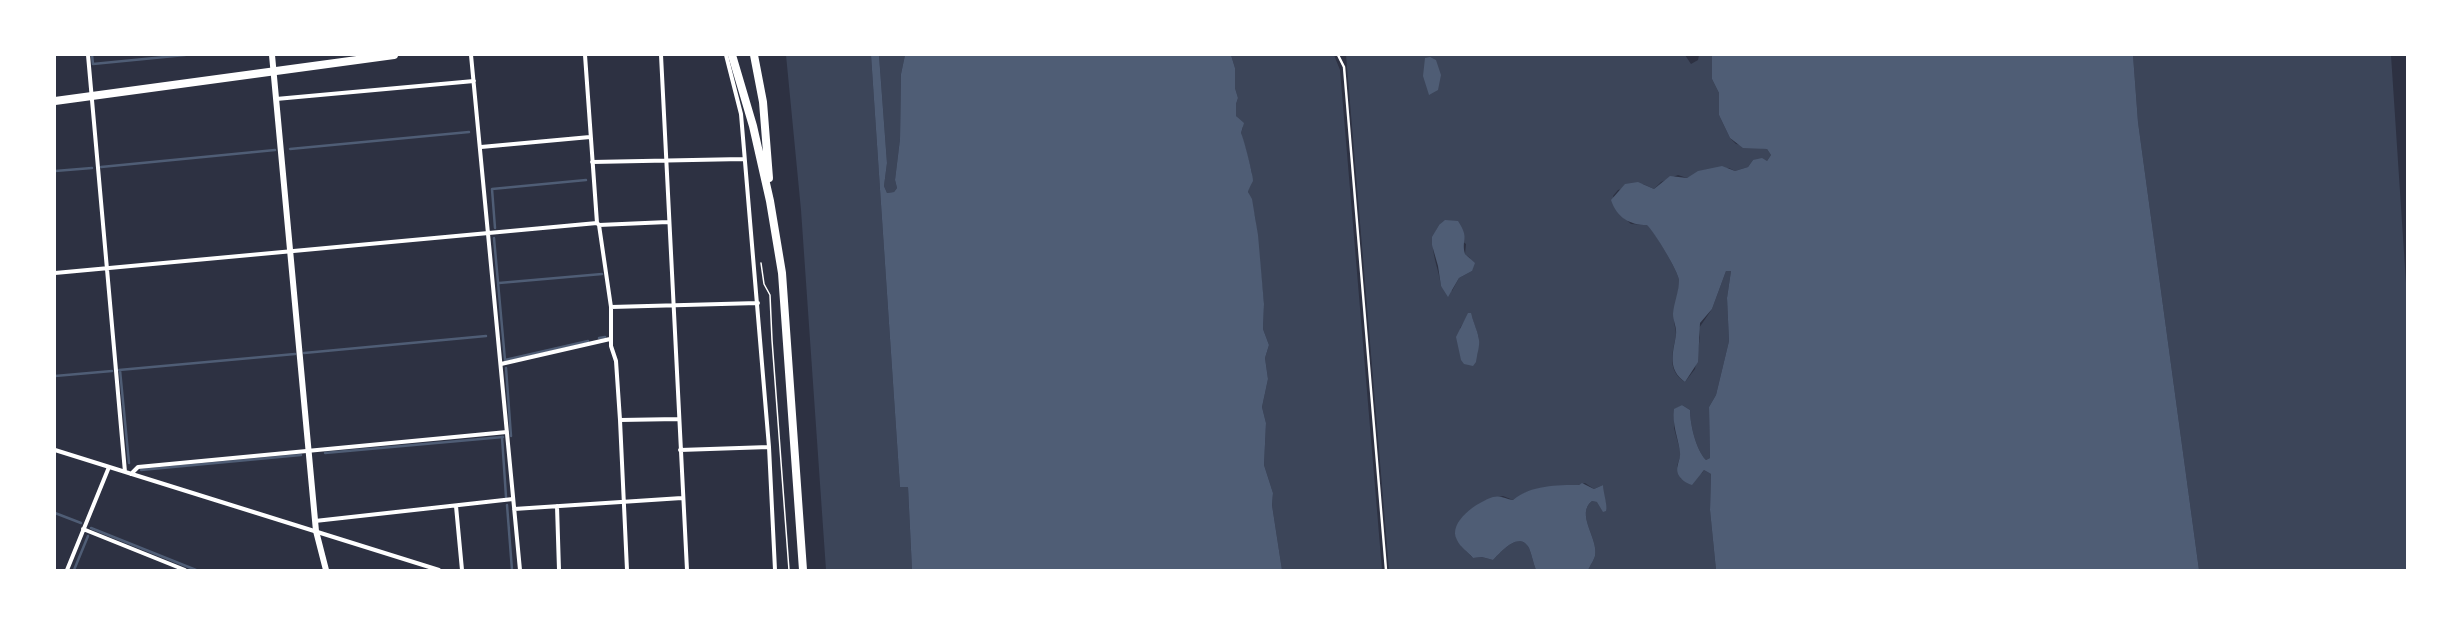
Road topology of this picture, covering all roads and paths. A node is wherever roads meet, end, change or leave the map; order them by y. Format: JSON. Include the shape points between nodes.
{"nodes":[{"id":1,"x":88,"y":55,"type":"edge"},
{"id":2,"x":272,"y":55,"type":"edge"},
{"id":3,"x":394,"y":55,"type":"edge"},
{"id":4,"x":471,"y":55,"type":"edge"},
{"id":5,"x":585,"y":55,"type":"edge"},
{"id":6,"x":661,"y":55,"type":"edge"},
{"id":7,"x":726,"y":55,"type":"edge"},
{"id":8,"x":732,"y":55,"type":"edge"},
{"id":9,"x":754,"y":55,"type":"edge"},
{"id":10,"x":1338,"y":55,"type":"edge"},
{"id":11,"x":273,"y":72,"type":"junction"},
{"id":12,"x":474,"y":81,"type":"junction"},
{"id":13,"x":91,"y":97,"type":"junction"},
{"id":14,"x":276,"y":99,"type":"junction"},
{"id":15,"x":55,"y":101,"type":"edge"},
{"id":16,"x":590,"y":137,"type":"junction"},
{"id":17,"x":481,"y":147,"type":"junction"},
{"id":18,"x":743,"y":159,"type":"junction"},
{"id":19,"x":665,"y":160,"type":"junction"},
{"id":20,"x":592,"y":162,"type":"junction"},
{"id":21,"x":770,"y":201,"type":"junction"},
{"id":22,"x":668,"y":222,"type":"junction"},
{"id":23,"x":598,"y":224,"type":"junction"},
{"id":24,"x":489,"y":234,"type":"junction"},
{"id":25,"x":290,"y":252,"type":"junction"},
{"id":26,"x":760,"y":262,"type":"dead end"},
{"id":27,"x":106,"y":268,"type":"junction"},
{"id":28,"x":55,"y":273,"type":"edge"},
{"id":29,"x":758,"y":303,"type":"junction"},
{"id":30,"x":672,"y":305,"type":"junction"},
{"id":31,"x":611,"y":307,"type":"junction"},
{"id":32,"x":610,"y":339,"type":"junction"},
{"id":33,"x":501,"y":364,"type":"junction"},
{"id":34,"x":679,"y":419,"type":"junction"},
{"id":35,"x":620,"y":420,"type":"junction"},
{"id":36,"x":507,"y":432,"type":"junction"},
{"id":37,"x":769,"y":447,"type":"junction"},
{"id":38,"x":308,"y":449,"type":"junction"},
{"id":39,"x":55,"y":450,"type":"edge"},
{"id":40,"x":680,"y":450,"type":"junction"},
{"id":41,"x":109,"y":467,"type":"junction"},
{"id":42,"x":125,"y":472,"type":"junction"},
{"id":43,"x":131,"y":474,"type":"junction"},
{"id":44,"x":682,"y":498,"type":"junction"},
{"id":45,"x":513,"y":499,"type":"junction"},
{"id":46,"x":624,"y":501,"type":"junction"},
{"id":47,"x":456,"y":506,"type":"junction"},
{"id":48,"x":556,"y":506,"type":"junction"},
{"id":49,"x":514,"y":509,"type":"junction"},
{"id":50,"x":315,"y":521,"type":"junction"},
{"id":51,"x":83,"y":529,"type":"junction"},
{"id":52,"x":316,"y":531,"type":"junction"},
{"id":53,"x":67,"y":570,"type":"edge"},
{"id":54,"x":186,"y":570,"type":"edge"},
{"id":55,"x":326,"y":570,"type":"edge"},
{"id":56,"x":439,"y":570,"type":"edge"},
{"id":57,"x":462,"y":570,"type":"edge"},
{"id":58,"x":520,"y":570,"type":"edge"},
{"id":59,"x":559,"y":570,"type":"edge"},
{"id":60,"x":627,"y":570,"type":"edge"},
{"id":61,"x":687,"y":570,"type":"edge"},
{"id":62,"x":775,"y":570,"type":"edge"},
{"id":63,"x":789,"y":570,"type":"edge"},
{"id":64,"x":803,"y":570,"type":"edge"},
{"id":65,"x":1386,"y":570,"type":"edge"}],
"edges":[{"from":1,"to":13,"type":"street"},
{"from":2,"to":11,"type":"street"},
{"from":3,"to":11,"type":"main road"},
{"from":4,"to":12,"type":"street"},
{"from":5,"to":16,"type":"street"},
{"from":6,"to":19,"type":"street"},
{"from":7,"to":18,"type":"street","via":[[740,114]]},
{"from":8,"to":21,"type":"main road"},
{"from":9,"to":21,"type":"main road","via":[[763,102]]},
{"from":10,"to":65,"type":"lane","via":[[1344,67]]},
{"from":11,"to":13,"type":"main road"},
{"from":11,"to":14,"type":"street"},
{"from":12,"to":14,"type":"street"},
{"from":12,"to":17,"type":"street"},
{"from":13,"to":15,"type":"main road"},
{"from":13,"to":27,"type":"street"},
{"from":14,"to":25,"type":"street"},
{"from":16,"to":17,"type":"street"},
{"from":16,"to":20,"type":"street"},
{"from":17,"to":24,"type":"street"},
{"from":18,"to":19,"type":"street"},
{"from":18,"to":29,"type":"street"},
{"from":19,"to":20,"type":"street"},
{"from":19,"to":22,"type":"street"},
{"from":20,"to":23,"type":"street"},
{"from":21,"to":64,"type":"main road","via":[[782,273]]},
{"from":22,"to":23,"type":"street"},
{"from":22,"to":30,"type":"street"},
{"from":23,"to":24,"type":"street"},
{"from":23,"to":31,"type":"street"},
{"from":24,"to":25,"type":"street"},
{"from":24,"to":33,"type":"street"},
{"from":25,"to":27,"type":"street"},
{"from":25,"to":38,"type":"street"},
{"from":26,"to":63,"type":"path","via":[[764,284],[770,295]]},
{"from":27,"to":28,"type":"street"},
{"from":27,"to":42,"type":"street"},
{"from":29,"to":30,"type":"street"},
{"from":29,"to":37,"type":"street"},
{"from":30,"to":31,"type":"street"},
{"from":30,"to":34,"type":"street"},
{"from":31,"to":32,"type":"street"},
{"from":32,"to":33,"type":"street"},
{"from":32,"to":35,"type":"street","via":[[616,361]]},
{"from":33,"to":36,"type":"street"},
{"from":34,"to":35,"type":"street"},
{"from":34,"to":40,"type":"street"},
{"from":35,"to":46,"type":"street"},
{"from":36,"to":38,"type":"street"},
{"from":36,"to":45,"type":"street"},
{"from":37,"to":40,"type":"street"},
{"from":37,"to":62,"type":"street"},
{"from":38,"to":43,"type":"street","via":[[138,467]]},
{"from":38,"to":50,"type":"street"},
{"from":39,"to":41,"type":"street"},
{"from":40,"to":44,"type":"street"},
{"from":41,"to":42,"type":"street"},
{"from":41,"to":51,"type":"street"},
{"from":42,"to":43,"type":"street"},
{"from":43,"to":52,"type":"street"},
{"from":44,"to":46,"type":"street"},
{"from":44,"to":61,"type":"street"},
{"from":45,"to":47,"type":"street"},
{"from":45,"to":49,"type":"street"},
{"from":46,"to":48,"type":"street"},
{"from":46,"to":60,"type":"street"},
{"from":47,"to":50,"type":"street"},
{"from":47,"to":57,"type":"street"},
{"from":48,"to":49,"type":"street"},
{"from":48,"to":59,"type":"street"},
{"from":49,"to":58,"type":"street"},
{"from":50,"to":52,"type":"street"},
{"from":51,"to":53,"type":"street"},
{"from":51,"to":54,"type":"street"},
{"from":52,"to":55,"type":"street"},
{"from":52,"to":56,"type":"street"}]}
